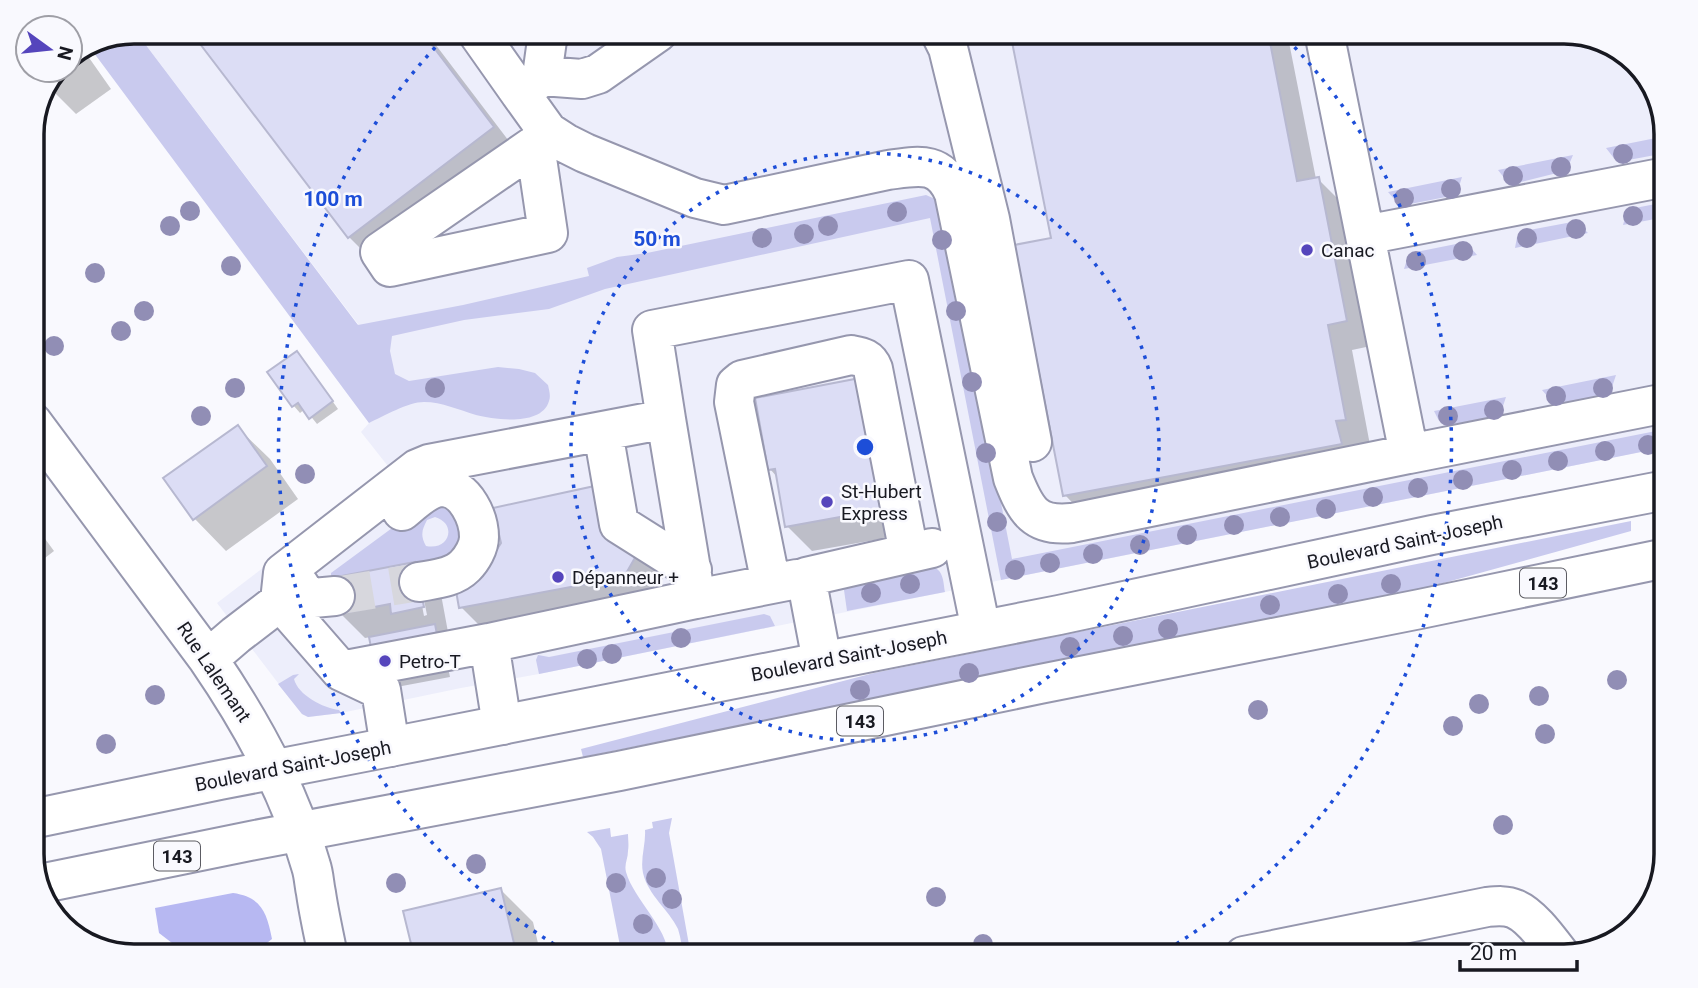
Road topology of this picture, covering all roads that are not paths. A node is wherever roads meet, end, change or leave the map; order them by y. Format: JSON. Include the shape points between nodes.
{"nodes":[{"id":1,"x":489,"y":44,"type":"edge"},
{"id":2,"x":546,"y":44,"type":"edge"},
{"id":3,"x":641,"y":44,"type":"edge"},
{"id":4,"x":946,"y":44,"type":"edge"},
{"id":5,"x":1326,"y":44,"type":"edge"},
{"id":6,"x":531,"y":85,"type":"junction"},
{"id":7,"x":1654,"y":179,"type":"edge"},
{"id":8,"x":1365,"y":235,"type":"junction"},
{"id":9,"x":922,"y":340,"type":"junction"},
{"id":10,"x":871,"y":362,"type":"junction"},
{"id":11,"x":1654,"y":404,"type":"edge"},
{"id":12,"x":666,"y":419,"type":"junction"},
{"id":13,"x":603,"y":432,"type":"junction"},
{"id":14,"x":44,"y":438,"type":"edge"},
{"id":15,"x":1409,"y":454,"type":"junction"},
{"id":16,"x":1654,"y":492,"type":"edge"},
{"id":17,"x":1048,"y":522,"type":"junction"},
{"id":18,"x":963,"y":541,"type":"junction"},
{"id":19,"x":909,"y":553,"type":"junction"},
{"id":20,"x":1654,"y":560,"type":"edge"},
{"id":21,"x":788,"y":580,"type":"junction"},
{"id":22,"x":419,"y":582,"type":"tunnel mouth"},
{"id":23,"x":694,"y":585,"type":"junction"},
{"id":24,"x":335,"y":596,"type":"tunnel mouth"},
{"id":25,"x":279,"y":601,"type":"junction"},
{"id":26,"x":981,"y":630,"type":"junction"},
{"id":27,"x":489,"y":643,"type":"junction"},
{"id":28,"x":208,"y":659,"type":"junction"},
{"id":29,"x":822,"y":661,"type":"junction"},
{"id":30,"x":341,"y":671,"type":"junction"},
{"id":31,"x":502,"y":725,"type":"junction"},
{"id":32,"x":390,"y":747,"type":"junction"},
{"id":33,"x":274,"y":769,"type":"junction"},
{"id":34,"x":44,"y":817,"type":"edge"},
{"id":35,"x":300,"y":832,"type":"junction"},
{"id":36,"x":49,"y":882,"type":"edge"},
{"id":37,"x":326,"y":944,"type":"edge"},
{"id":38,"x":1307,"y":944,"type":"edge"},
{"id":39,"x":1550,"y":944,"type":"edge"}],
"edges":[{"from":1,"to":6,"type":"main road"},
{"from":2,"to":6,"type":"main road"},
{"from":3,"to":6,"type":"main road","via":[[598,74]]},
{"from":4,"to":17,"type":"main road","via":[[990,219]]},
{"from":5,"to":8,"type":"main road"},
{"from":6,"to":17,"type":"main road","via":[[542,139],[724,205],[914,166],[942,173],[954,193],[1013,478],[1029,512]]},
{"from":7,"to":8,"type":"main road"},
{"from":8,"to":15,"type":"main road"},
{"from":9,"to":10,"type":"main road","via":[[883,349]]},
{"from":9,"to":12,"type":"main road","via":[[909,279],[652,330]]},
{"from":9,"to":18,"type":"main road"},
{"from":10,"to":19,"type":"main road"},
{"from":10,"to":21,"type":"main road","via":[[851,355],[736,385],[734,402]]},
{"from":11,"to":15,"type":"main road"},
{"from":12,"to":13,"type":"main road"},
{"from":12,"to":23,"type":"main road"},
{"from":13,"to":23,"type":"main road","via":[[619,524]]},
{"from":13,"to":25,"type":"main road","via":[[417,469],[283,573]]},
{"from":14,"to":28,"type":"main road","name":"Rue Lalemant"},
{"from":15,"to":17,"type":"main road","via":[[1072,523]]},
{"from":16,"to":26,"type":"main road","name":"Boulevard Saint-Joseph"},
{"from":18,"to":19,"type":"main road"},
{"from":18,"to":26,"type":"main road"},
{"from":19,"to":21,"type":"main road"},
{"from":20,"to":35,"type":"main road","number":"143"},
{"from":21,"to":23,"type":"main road"},
{"from":21,"to":29,"type":"main road"},
{"from":22,"to":25,"type":"main road","via":[[451,576],[464,567],[479,538],[468,503],[443,487],[430,490]]},
{"from":23,"to":27,"type":"main road"},
{"from":24,"to":25,"type":"main road"},
{"from":25,"to":28,"type":"main road"},
{"from":25,"to":30,"type":"main road"},
{"from":26,"to":29,"type":"main road","name":"Boulevard Saint-Joseph"},
{"from":27,"to":30,"type":"main road"},
{"from":27,"to":31,"type":"main road"},
{"from":28,"to":33,"type":"main road","name":"Rue Lalemant"},
{"from":29,"to":31,"type":"main road","name":"Boulevard Saint-Joseph"},
{"from":30,"to":32,"type":"main road","via":[[381,690]]},
{"from":31,"to":32,"type":"main road","name":"Boulevard Saint-Joseph"},
{"from":32,"to":33,"type":"main road","name":"Boulevard Saint-Joseph"},
{"from":33,"to":34,"type":"main road","name":"Boulevard Saint-Joseph"},
{"from":33,"to":35,"type":"main road","name":"Rue Lalemant"},
{"from":35,"to":36,"type":"main road","number":"143"},
{"from":35,"to":37,"type":"main road","name":"Rue Lalemant","via":[[314,877]]},
{"from":38,"to":39,"type":"main road","via":[[1503,906],[1528,918]]}]}
